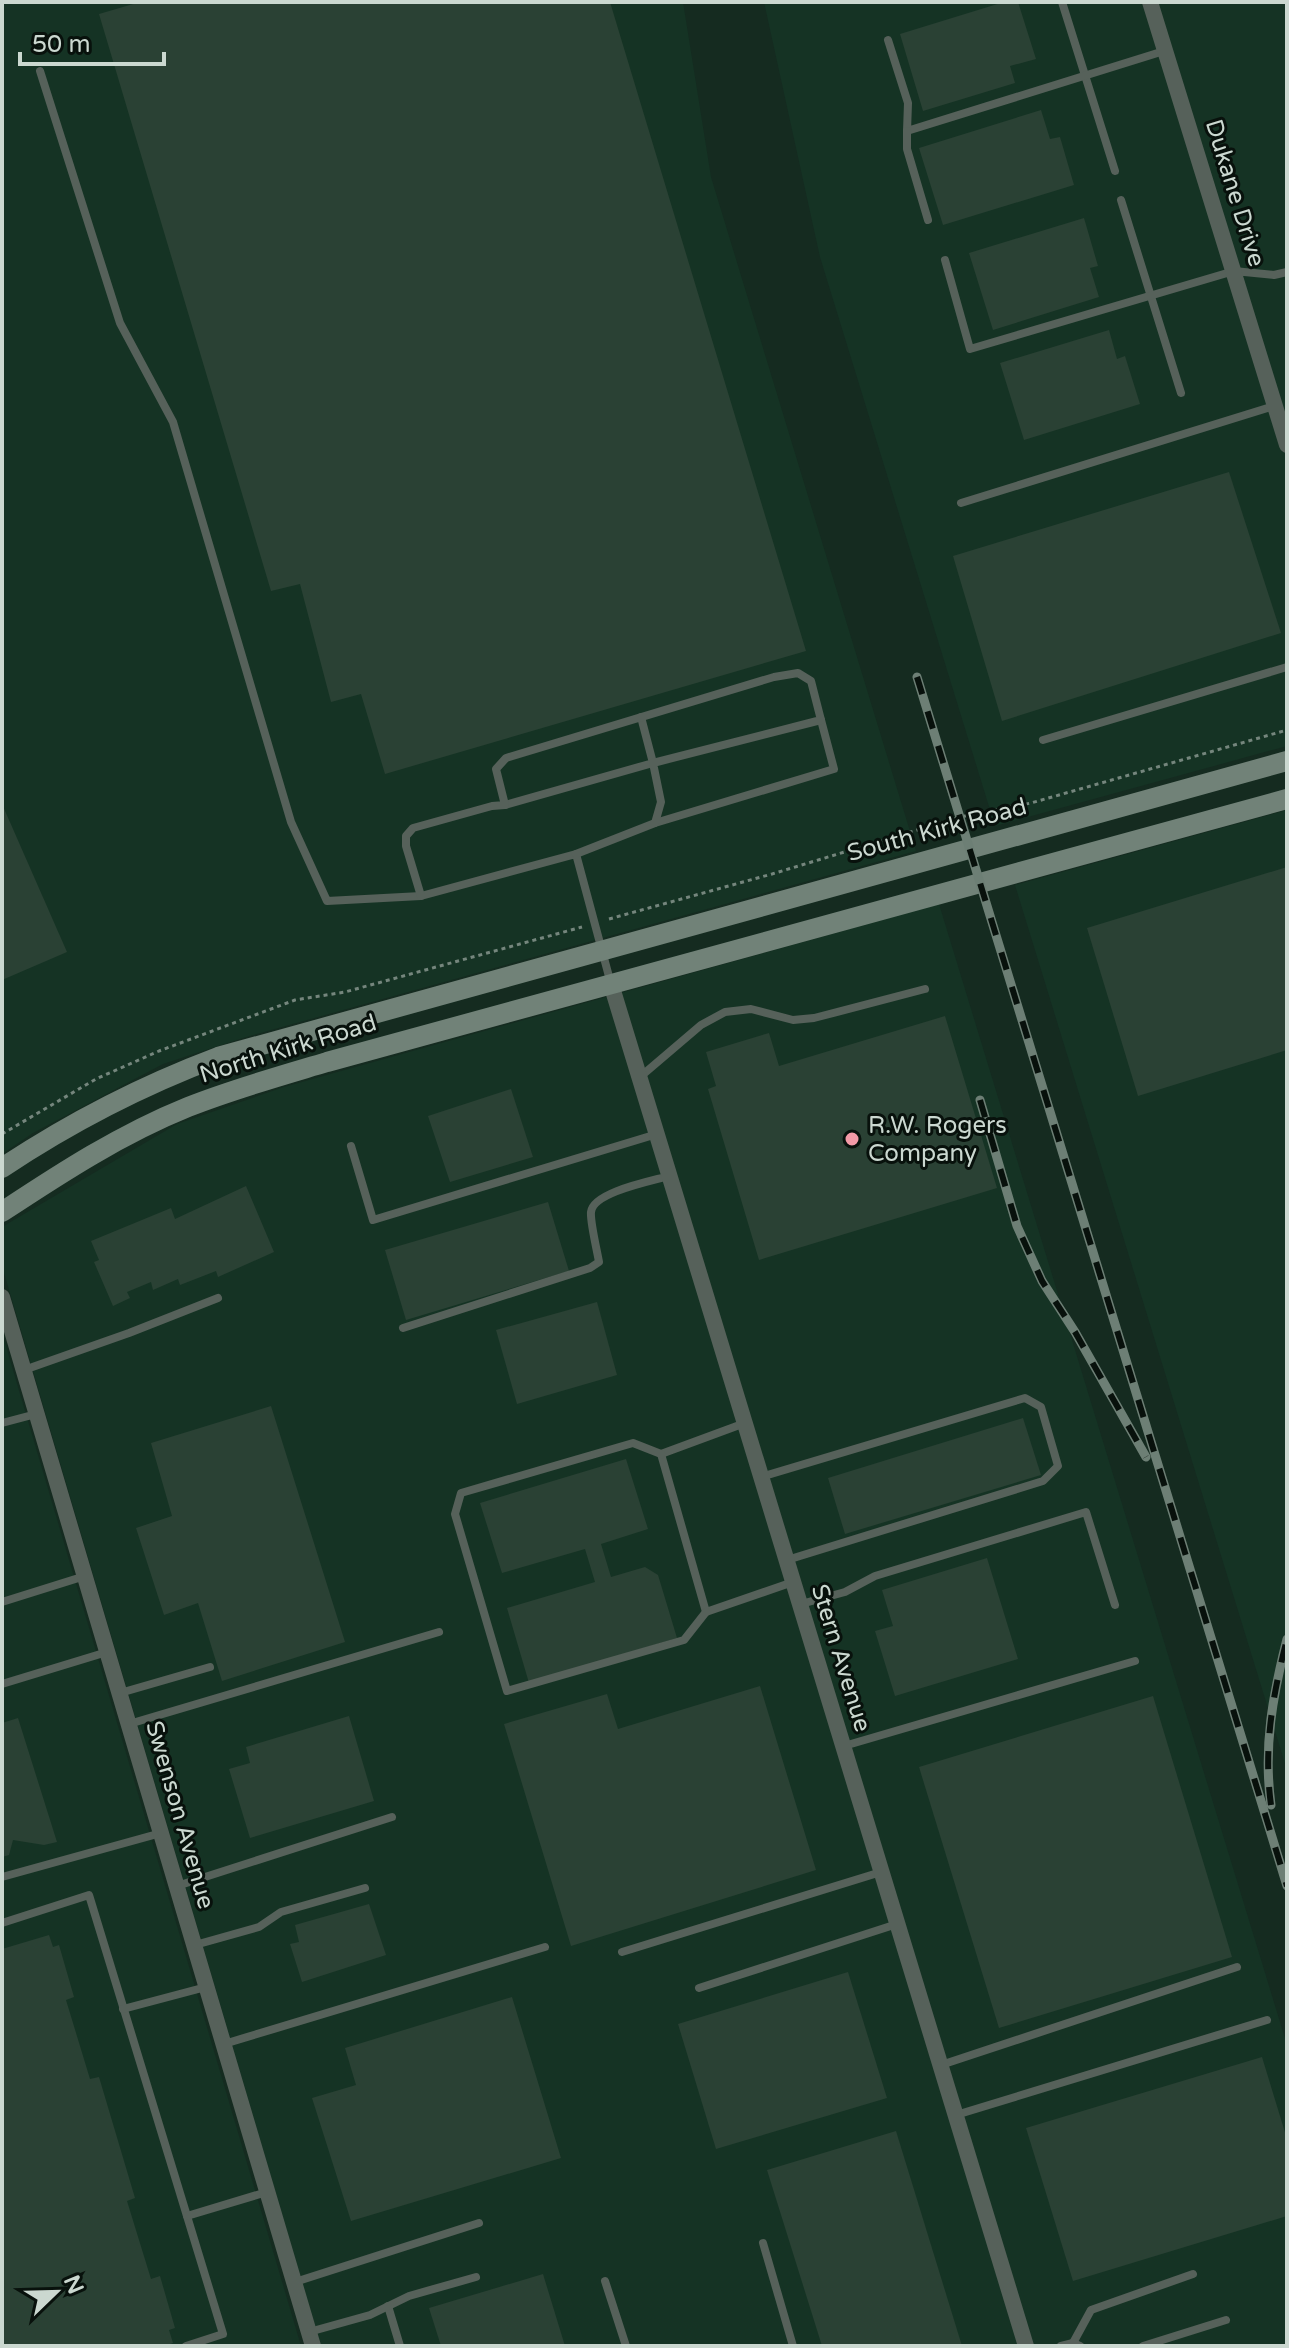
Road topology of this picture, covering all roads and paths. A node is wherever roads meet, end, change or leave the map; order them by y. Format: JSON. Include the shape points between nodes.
{"nodes":[{"id":1,"x":1062,"y":2,"type":"edge"},
{"id":2,"x":1150,"y":2,"type":"edge"},
{"id":3,"x":888,"y":40,"type":"dead end"},
{"id":4,"x":1165,"y":51,"type":"junction"},
{"id":5,"x":40,"y":71,"type":"dead end"},
{"id":6,"x":1086,"y":76,"type":"junction"},
{"id":7,"x":907,"y":131,"type":"junction"},
{"id":8,"x":1115,"y":171,"type":"dead end"},
{"id":9,"x":1121,"y":200,"type":"dead end"},
{"id":10,"x":928,"y":220,"type":"dead end"},
{"id":11,"x":945,"y":260,"type":"dead end"},
{"id":12,"x":1234,"y":271,"type":"junction"},
{"id":13,"x":1287,"y":272,"type":"edge"},
{"id":14,"x":1152,"y":295,"type":"junction"},
{"id":15,"x":1181,"y":393,"type":"dead end"},
{"id":16,"x":1275,"y":406,"type":"junction"},
{"id":17,"x":1287,"y":445,"type":"edge"},
{"id":18,"x":961,"y":503,"type":"dead end"},
{"id":19,"x":1287,"y":667,"type":"edge"},
{"id":20,"x":641,"y":717,"type":"junction"},
{"id":21,"x":821,"y":720,"type":"junction"},
{"id":22,"x":1287,"y":730,"type":"edge"},
{"id":23,"x":1043,"y":740,"type":"dead end"},
{"id":24,"x":1287,"y":761,"type":"edge"},
{"id":25,"x":653,"y":763,"type":"junction"},
{"id":26,"x":1287,"y":799,"type":"edge"},
{"id":27,"x":505,"y":805,"type":"junction"},
{"id":28,"x":655,"y":823,"type":"junction"},
{"id":29,"x":576,"y":854,"type":"junction"},
{"id":30,"x":421,"y":896,"type":"junction"},
{"id":31,"x":594,"y":923,"type":"junction"},
{"id":32,"x":601,"y":949,"type":"junction"},
{"id":33,"x":611,"y":984,"type":"junction"},
{"id":34,"x":925,"y":989,"type":"dead end"},
{"id":35,"x":639,"y":1077,"type":"junction"},
{"id":36,"x":2,"y":1134,"type":"edge"},
{"id":37,"x":657,"y":1134,"type":"junction"},
{"id":38,"x":351,"y":1146,"type":"dead end"},
{"id":39,"x":2,"y":1168,"type":"edge"},
{"id":40,"x":669,"y":1176,"type":"junction"},
{"id":41,"x":2,"y":1212,"type":"edge"},
{"id":42,"x":2,"y":1297,"type":"edge"},
{"id":43,"x":218,"y":1298,"type":"dead end"},
{"id":44,"x":403,"y":1328,"type":"dead end"},
{"id":45,"x":24,"y":1370,"type":"junction"},
{"id":46,"x":37,"y":1414,"type":"junction"},
{"id":47,"x":2,"y":1423,"type":"edge"},
{"id":48,"x":745,"y":1423,"type":"junction"},
{"id":49,"x":661,"y":1454,"type":"junction"},
{"id":50,"x":761,"y":1477,"type":"junction"},
{"id":51,"x":787,"y":1560,"type":"junction"},
{"id":52,"x":85,"y":1576,"type":"junction"},
{"id":53,"x":793,"y":1582,"type":"junction"},
{"id":54,"x":3,"y":1599,"type":"edge"},
{"id":55,"x":800,"y":1604,"type":"junction"},
{"id":56,"x":1115,"y":1605,"type":"dead end"},
{"id":57,"x":706,"y":1612,"type":"junction"},
{"id":58,"x":439,"y":1632,"type":"dead end"},
{"id":59,"x":107,"y":1652,"type":"junction"},
{"id":60,"x":1135,"y":1661,"type":"dead end"},
{"id":61,"x":210,"y":1667,"type":"dead end"},
{"id":62,"x":2,"y":1684,"type":"edge"},
{"id":63,"x":120,"y":1694,"type":"junction"},
{"id":64,"x":128,"y":1725,"type":"junction"},
{"id":65,"x":843,"y":1747,"type":"junction"},
{"id":66,"x":392,"y":1817,"type":"dead end"},
{"id":67,"x":161,"y":1833,"type":"junction"},
{"id":68,"x":882,"y":1872,"type":"junction"},
{"id":69,"x":2,"y":1877,"type":"edge"},
{"id":70,"x":176,"y":1887,"type":"junction"},
{"id":71,"x":365,"y":1888,"type":"dead end"},
{"id":72,"x":2,"y":1923,"type":"edge"},
{"id":73,"x":897,"y":1923,"type":"junction"},
{"id":74,"x":194,"y":1945,"type":"junction"},
{"id":75,"x":545,"y":1947,"type":"dead end"},
{"id":76,"x":622,"y":1952,"type":"dead end"},
{"id":77,"x":1237,"y":1967,"type":"dead end"},
{"id":78,"x":206,"y":1987,"type":"junction"},
{"id":79,"x":699,"y":1988,"type":"dead end"},
{"id":80,"x":123,"y":2009,"type":"junction"},
{"id":81,"x":1267,"y":2020,"type":"dead end"},
{"id":82,"x":223,"y":2044,"type":"junction"},
{"id":83,"x":940,"y":2065,"type":"junction"},
{"id":84,"x":956,"y":2115,"type":"junction"},
{"id":85,"x":267,"y":2192,"type":"junction"},
{"id":86,"x":187,"y":2216,"type":"junction"},
{"id":87,"x":479,"y":2223,"type":"dead end"},
{"id":88,"x":763,"y":2243,"type":"dead end"},
{"id":89,"x":1193,"y":2274,"type":"dead end"},
{"id":90,"x":476,"y":2277,"type":"dead end"},
{"id":91,"x":605,"y":2281,"type":"dead end"},
{"id":92,"x":294,"y":2282,"type":"junction"},
{"id":93,"x":388,"y":2306,"type":"junction"},
{"id":94,"x":1226,"y":2320,"type":"dead end"},
{"id":95,"x":310,"y":2339,"type":"edge"},
{"id":96,"x":1076,"y":2344,"type":"edge"},
{"id":97,"x":186,"y":2346,"type":"edge"},
{"id":98,"x":400,"y":2346,"type":"edge"},
{"id":99,"x":626,"y":2346,"type":"edge"},
{"id":100,"x":793,"y":2346,"type":"edge"},
{"id":101,"x":1026,"y":2346,"type":"edge"},
{"id":102,"x":1061,"y":2346,"type":"edge"},
{"id":103,"x":1143,"y":2346,"type":"edge"}],
"edges":[{"from":1,"to":6,"type":"lane"},
{"from":2,"to":4,"type":"street","name":"Dukane Drive"},
{"from":3,"to":7,"type":"lane","via":[[908,103]]},
{"from":4,"to":6,"type":"lane"},
{"from":4,"to":12,"type":"street","name":"Dukane Drive"},
{"from":5,"to":30,"type":"lane","via":[[120,323],[173,422],[291,822],[327,901]]},
{"from":6,"to":7,"type":"lane"},
{"from":6,"to":8,"type":"lane"},
{"from":7,"to":10,"type":"lane","via":[[907,149]]},
{"from":9,"to":14,"type":"lane"},
{"from":11,"to":14,"type":"lane","via":[[970,349]]},
{"from":12,"to":13,"type":"lane"},
{"from":12,"to":14,"type":"lane"},
{"from":12,"to":16,"type":"street","name":"Dukane Drive"},
{"from":14,"to":15,"type":"lane"},
{"from":16,"to":17,"type":"street","name":"Dukane Drive"},
{"from":16,"to":18,"type":"lane"},
{"from":19,"to":23,"type":"lane"},
{"from":20,"to":21,"type":"lane","via":[[798,673],[811,681]]},
{"from":20,"to":25,"type":"lane"},
{"from":20,"to":27,"type":"lane","via":[[506,758],[496,769]]},
{"from":21,"to":25,"type":"lane"},
{"from":21,"to":28,"type":"lane","via":[[834,769]]},
{"from":22,"to":31,"type":"path"},
{"from":24,"to":32,"type":"main road","name":"South Kirk Road"},
{"from":25,"to":27,"type":"lane"},
{"from":25,"to":28,"type":"lane","via":[[661,802]]},
{"from":26,"to":33,"type":"main road"},
{"from":27,"to":30,"type":"lane","via":[[413,828],[406,846]]},
{"from":28,"to":29,"type":"lane"},
{"from":29,"to":30,"type":"lane"},
{"from":29,"to":31,"type":"lane"},
{"from":31,"to":32,"type":"lane"},
{"from":31,"to":36,"type":"path","via":[[345,992],[295,1000],[96,1079]]},
{"from":32,"to":33,"type":"lane"},
{"from":32,"to":39,"type":"main road","name":"North Kirk Road","via":[[218,1057],[120,1097]]},
{"from":33,"to":35,"type":"street","name":"Stern Avenue"},
{"from":33,"to":41,"type":"main road","name":"North Kirk Road","via":[[327,1062],[187,1107],[90,1155]]},
{"from":34,"to":35,"type":"lane","via":[[814,1018],[793,1020],[751,1009],[725,1012],[701,1025]]},
{"from":35,"to":37,"type":"street","name":"Stern Avenue"},
{"from":37,"to":38,"type":"lane","via":[[373,1220]]},
{"from":37,"to":40,"type":"street","name":"Stern Avenue"},
{"from":40,"to":44,"type":"lane","via":[[597,1200],[591,1211],[599,1262],[590,1268]]},
{"from":40,"to":48,"type":"street","name":"Stern Avenue"},
{"from":42,"to":45,"type":"street","name":"Swenson Avenue"},
{"from":43,"to":45,"type":"lane"},
{"from":45,"to":46,"type":"street","name":"Swenson Avenue"},
{"from":46,"to":47,"type":"lane"},
{"from":46,"to":52,"type":"street","name":"Swenson Avenue"},
{"from":48,"to":49,"type":"lane"},
{"from":48,"to":50,"type":"street","name":"Stern Avenue"},
{"from":49,"to":57,"type":"lane"},
{"from":49,"to":57,"type":"lane","via":[[633,1443],[461,1493],[455,1514],[459,1529],[507,1691],[684,1640]]},
{"from":50,"to":51,"type":"street","name":"Stern Avenue"},
{"from":50,"to":51,"type":"lane","via":[[1025,1398],[1041,1407],[1058,1466],[1043,1481]]},
{"from":51,"to":53,"type":"street","name":"Stern Avenue"},
{"from":52,"to":54,"type":"lane"},
{"from":52,"to":59,"type":"street","name":"Swenson Avenue"},
{"from":53,"to":55,"type":"street","name":"Stern Avenue"},
{"from":53,"to":57,"type":"lane"},
{"from":55,"to":56,"type":"lane","via":[[1086,1512]]},
{"from":55,"to":65,"type":"street","name":"Stern Avenue"},
{"from":58,"to":64,"type":"lane"},
{"from":59,"to":62,"type":"lane"},
{"from":59,"to":63,"type":"street","name":"Swenson Avenue"},
{"from":60,"to":65,"type":"lane"},
{"from":61,"to":63,"type":"lane"},
{"from":63,"to":64,"type":"street","name":"Swenson Avenue"},
{"from":64,"to":67,"type":"street","name":"Swenson Avenue"},
{"from":65,"to":68,"type":"street","name":"Stern Avenue"},
{"from":66,"to":70,"type":"lane"},
{"from":67,"to":69,"type":"lane"},
{"from":67,"to":70,"type":"street","name":"Swenson Avenue"},
{"from":68,"to":73,"type":"street","name":"Stern Avenue"},
{"from":68,"to":76,"type":"lane"},
{"from":70,"to":74,"type":"street","name":"Swenson Avenue"},
{"from":71,"to":74,"type":"lane"},
{"from":72,"to":80,"type":"lane","via":[[89,1895]]},
{"from":73,"to":79,"type":"lane"},
{"from":73,"to":83,"type":"street","name":"Stern Avenue"},
{"from":74,"to":78,"type":"street","name":"Swenson Avenue"},
{"from":75,"to":82,"type":"lane"},
{"from":77,"to":83,"type":"lane"},
{"from":78,"to":80,"type":"lane"},
{"from":78,"to":82,"type":"street","name":"Swenson Avenue"},
{"from":80,"to":86,"type":"lane"},
{"from":81,"to":84,"type":"lane"},
{"from":82,"to":85,"type":"street","name":"Swenson Avenue"},
{"from":83,"to":84,"type":"street","name":"Stern Avenue"},
{"from":84,"to":101,"type":"street","name":"Stern Avenue"},
{"from":85,"to":86,"type":"lane"},
{"from":85,"to":92,"type":"street","name":"Swenson Avenue"},
{"from":86,"to":97,"type":"lane","via":[[223,2334]]},
{"from":87,"to":92,"type":"lane"},
{"from":88,"to":100,"type":"lane"},
{"from":89,"to":96,"type":"lane","via":[[1091,2310]]},
{"from":90,"to":93,"type":"lane"},
{"from":91,"to":99,"type":"lane"},
{"from":92,"to":95,"type":"street","name":"Swenson Avenue"},
{"from":93,"to":95,"type":"lane"},
{"from":93,"to":98,"type":"lane"},
{"from":94,"to":103,"type":"lane"},
{"from":96,"to":102,"type":"lane"}]}
